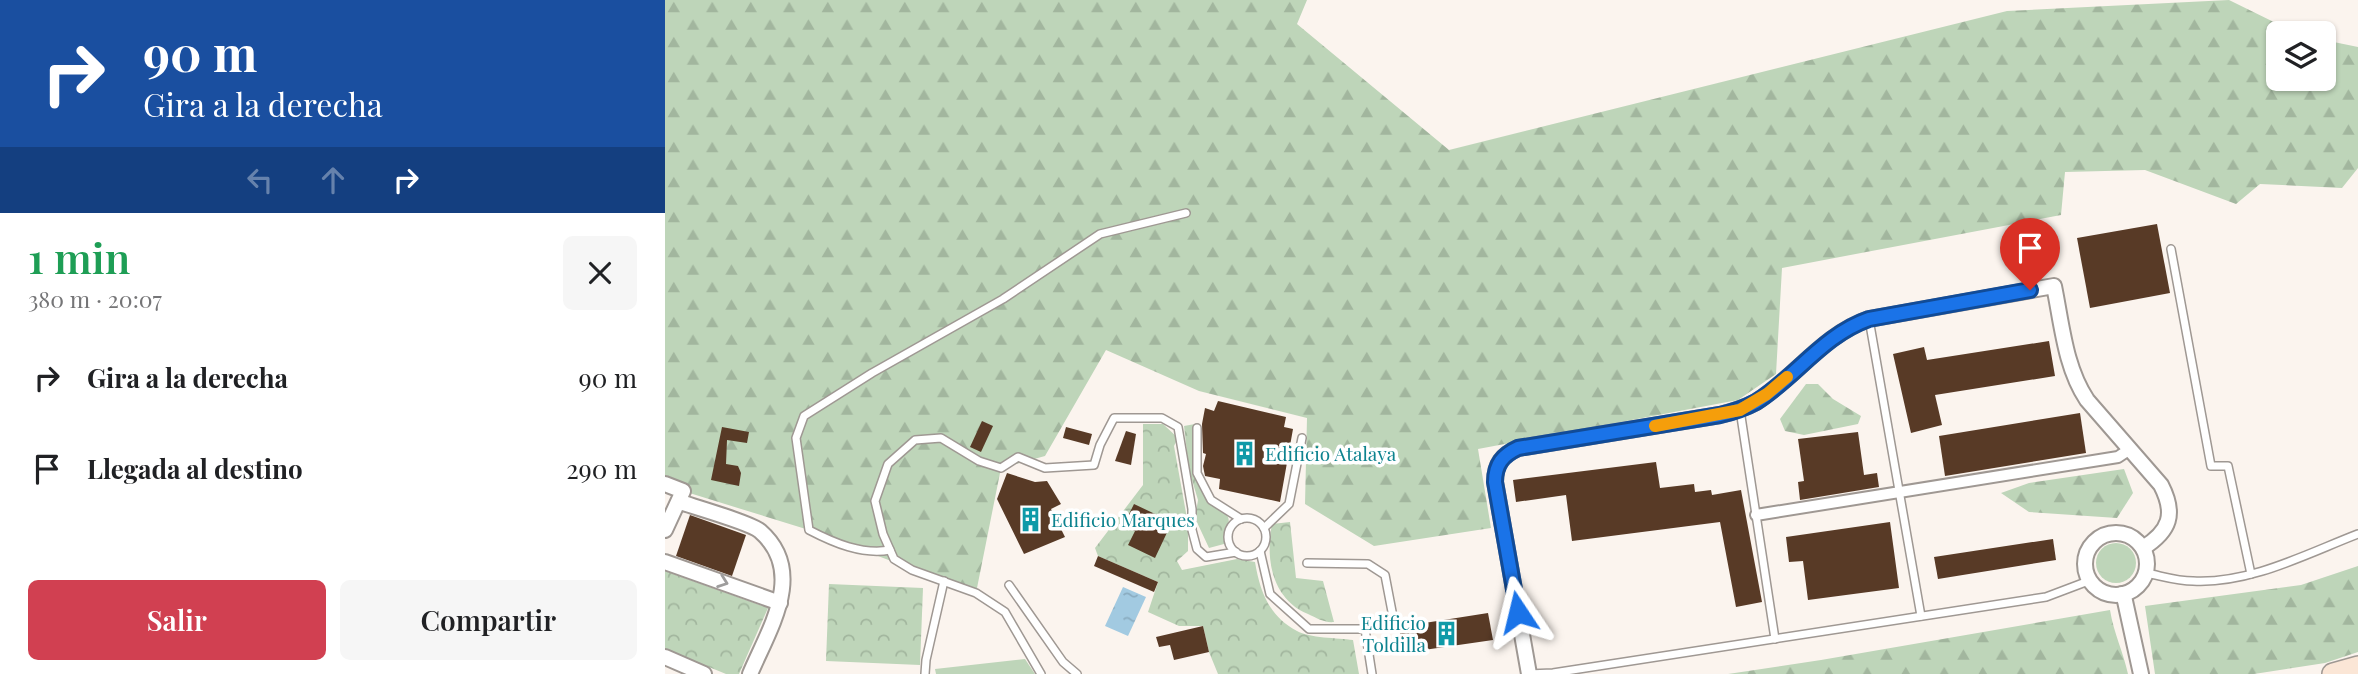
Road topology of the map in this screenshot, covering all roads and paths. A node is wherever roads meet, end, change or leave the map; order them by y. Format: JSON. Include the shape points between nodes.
{"nodes":[{"id":1,"x":1186,"y":213,"type":"dead end"},
{"id":2,"x":2171,"y":249,"type":"dead end"},
{"id":3,"x":1869,"y":319,"type":"junction"},
{"id":4,"x":1740,"y":410,"type":"junction"},
{"id":5,"x":1197,"y":428,"type":"dead end"},
{"id":6,"x":1302,"y":438,"type":"dead end"},
{"id":7,"x":2130,"y":449,"type":"junction"},
{"id":8,"x":665,"y":484,"type":"edge"},
{"id":9,"x":1900,"y":492,"type":"junction"},
{"id":10,"x":681,"y":496,"type":"junction"},
{"id":11,"x":1756,"y":514,"type":"junction"},
{"id":12,"x":1241,"y":519,"type":"junction"},
{"id":13,"x":1264,"y":528,"type":"junction"},
{"id":14,"x":665,"y":530,"type":"edge"},
{"id":15,"x":2358,"y":534,"type":"edge"},
{"id":16,"x":2143,"y":548,"type":"junction"},
{"id":17,"x":890,"y":550,"type":"junction"},
{"id":18,"x":1260,"y":551,"type":"junction"},
{"id":19,"x":1236,"y":552,"type":"junction"},
{"id":20,"x":665,"y":562,"type":"edge"},
{"id":21,"x":1307,"y":563,"type":"dead end"},
{"id":22,"x":2146,"y":573,"type":"junction"},
{"id":23,"x":2251,"y":574,"type":"junction"},
{"id":24,"x":2091,"y":580,"type":"junction"},
{"id":25,"x":944,"y":581,"type":"junction"},
{"id":26,"x":1009,"y":584,"type":"dead end"},
{"id":27,"x":2125,"y":596,"type":"junction"},
{"id":28,"x":780,"y":603,"type":"junction"},
{"id":29,"x":1921,"y":616,"type":"junction"},
{"id":30,"x":1365,"y":629,"type":"junction"},
{"id":31,"x":1775,"y":639,"type":"junction"},
{"id":32,"x":665,"y":657,"type":"edge"},
{"id":33,"x":2358,"y":667,"type":"edge"},
{"id":34,"x":704,"y":674,"type":"edge"},
{"id":35,"x":750,"y":674,"type":"edge"},
{"id":36,"x":925,"y":674,"type":"edge"},
{"id":37,"x":1041,"y":674,"type":"edge"},
{"id":38,"x":1077,"y":674,"type":"edge"},
{"id":39,"x":1372,"y":674,"type":"edge"},
{"id":40,"x":1529,"y":674,"type":"edge"},
{"id":41,"x":2141,"y":674,"type":"edge"},
{"id":42,"x":2333,"y":674,"type":"edge"}],
"edges":[{"from":1,"to":17,"type":"lane","via":[[1100,233],[1003,299],[804,416],[796,438],[809,530],[876,553]]},
{"from":2,"to":23,"type":"lane","via":[[2211,466],[2228,466]]},
{"from":3,"to":4,"type":"street","via":[[1829,340],[1767,394]]},
{"from":3,"to":7,"type":"street","via":[[2054,286],[2078,387]]},
{"from":3,"to":9,"type":"lane"},
{"from":4,"to":11,"type":"lane"},
{"from":4,"to":40,"type":"street","via":[[1518,448],[1502,458],[1495,482]]},
{"from":5,"to":12,"type":"lane","via":[[1197,473],[1211,500]]},
{"from":6,"to":13,"type":"lane","via":[[1289,504]]},
{"from":7,"to":9,"type":"street","via":[[2118,457]]},
{"from":7,"to":16,"type":"street","via":[[2161,485],[2169,505],[2167,525]]},
{"from":8,"to":10,"type":"street"},
{"from":9,"to":11,"type":"street"},
{"from":9,"to":29,"type":"lane"},
{"from":10,"to":14,"type":"street"},
{"from":10,"to":28,"type":"street","via":[[759,530],[778,555],[784,582]]},
{"from":11,"to":31,"type":"lane"},
{"from":12,"to":13,"type":"lane","via":[[1254,519]]},
{"from":12,"to":19,"type":"lane","via":[[1230,528],[1229,541]]},
{"from":13,"to":18,"type":"lane","via":[[1266,539]]},
{"from":15,"to":23,"type":"lane"},
{"from":16,"to":22,"type":"street"},
{"from":16,"to":24,"type":"street","via":[[2126,534],[2105,535],[2089,549],[2086,570]]},
{"from":17,"to":19,"type":"lane","via":[[875,501],[888,464],[915,440],[941,438],[979,461],[1001,468],[1018,457],[1045,468],[1094,465],[1114,418],[1137,417],[1162,418],[1178,427],[1197,549],[1206,557]]},
{"from":17,"to":25,"type":"lane","via":[[894,559]]},
{"from":18,"to":19,"type":"lane"},
{"from":18,"to":30,"type":"lane","via":[[1270,594],[1309,629]]},
{"from":20,"to":28,"type":"street","one_way":true},
{"from":21,"to":30,"type":"lane","via":[[1368,564],[1385,575],[1394,622]]},
{"from":22,"to":23,"type":"lane","via":[[2195,582]]},
{"from":22,"to":27,"type":"street"},
{"from":24,"to":27,"type":"street","via":[[2104,592]]},
{"from":24,"to":29,"type":"lane","via":[[2046,597]]},
{"from":25,"to":36,"type":"lane"},
{"from":25,"to":37,"type":"lane","via":[[976,593],[1005,612]]},
{"from":26,"to":38,"type":"lane","via":[[1063,662]]},
{"from":27,"to":41,"type":"street"},
{"from":28,"to":35,"type":"street"},
{"from":29,"to":31,"type":"lane"},
{"from":30,"to":39,"type":"lane"},
{"from":31,"to":40,"type":"lane"},
{"from":32,"to":34,"type":"street"},
{"from":33,"to":42,"type":"main road"}]}
